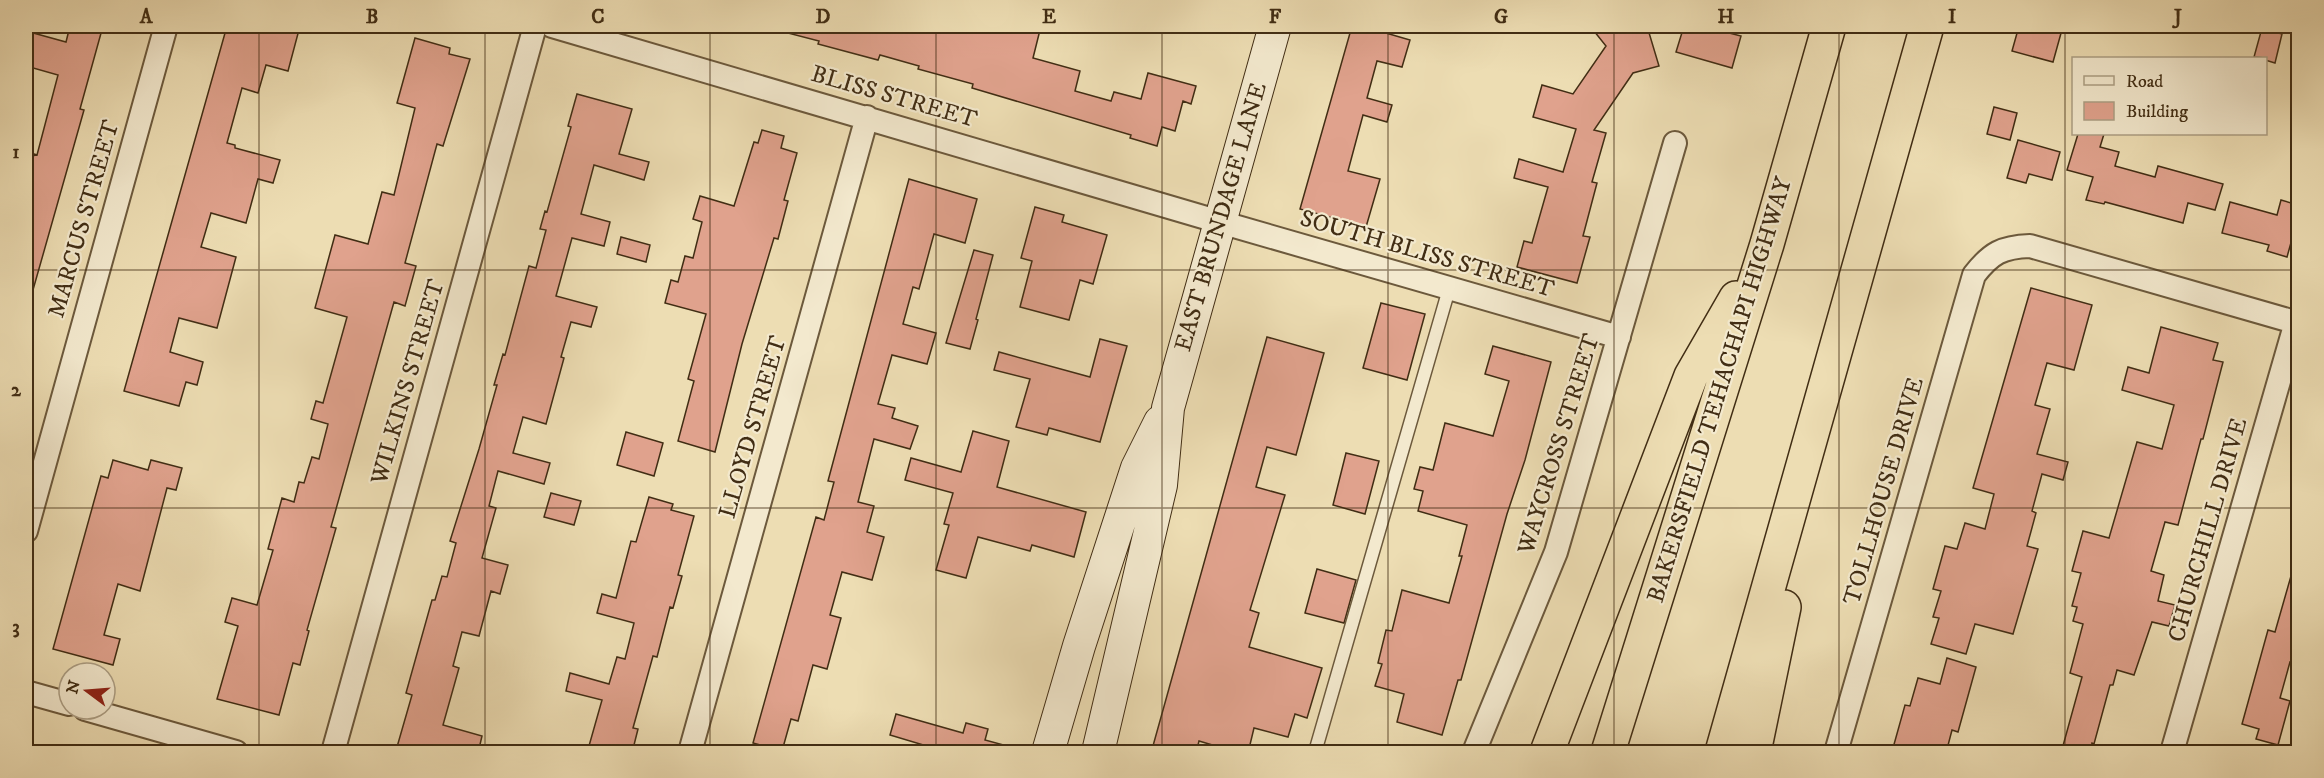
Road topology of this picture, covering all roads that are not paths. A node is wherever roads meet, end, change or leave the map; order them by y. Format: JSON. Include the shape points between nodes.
{"nodes":[{"id":1,"x":166,"y":26,"type":"edge"},
{"id":2,"x":535,"y":26,"type":"edge"},
{"id":3,"x":552,"y":26,"type":"edge"},
{"id":4,"x":1275,"y":26,"type":"edge"},
{"id":5,"x":1829,"y":26,"type":"edge"},
{"id":6,"x":1927,"y":26,"type":"edge"},
{"id":7,"x":867,"y":117,"type":"junction"},
{"id":8,"x":1675,"y":143,"type":"dead end"},
{"id":9,"x":1220,"y":222,"type":"junction"},
{"id":10,"x":1767,"y":244,"type":"junction"},
{"id":11,"x":1449,"y":289,"type":"junction"},
{"id":12,"x":1845,"y":313,"type":"junction"},
{"id":13,"x":2297,"y":323,"type":"edge"},
{"id":14,"x":1619,"y":337,"type":"junction"},
{"id":15,"x":1168,"y":408,"type":"junction"},
{"id":16,"x":26,"y":531,"type":"edge"},
{"id":17,"x":26,"y":692,"type":"edge"},
{"id":18,"x":57,"y":701,"type":"edge"},
{"id":19,"x":117,"y":718,"type":"edge"},
{"id":20,"x":236,"y":753,"type":"edge"},
{"id":21,"x":333,"y":753,"type":"edge"},
{"id":22,"x":690,"y":753,"type":"edge"},
{"id":23,"x":1048,"y":753,"type":"edge"},
{"id":24,"x":1098,"y":753,"type":"edge"},
{"id":25,"x":1315,"y":753,"type":"edge"},
{"id":26,"x":1474,"y":753,"type":"edge"},
{"id":27,"x":1548,"y":753,"type":"edge"},
{"id":28,"x":1608,"y":753,"type":"edge"},
{"id":29,"x":1722,"y":753,"type":"edge"},
{"id":30,"x":1754,"y":753,"type":"edge"},
{"id":31,"x":1836,"y":753,"type":"edge"},
{"id":32,"x":2172,"y":753,"type":"edge"}],
"edges":[{"from":1,"to":16,"type":"street","name":"MARCUS STREET"},
{"from":2,"to":21,"type":"street","name":"WILKINS STREET"},
{"from":3,"to":7,"type":"street","name":"BLISS STREET"},
{"from":4,"to":9,"type":"main road","name":"EAST BRUNDAGE LANE"},
{"from":5,"to":10,"type":"highway","name":"BAKERSFIELD TEHACHAPI HIGHWAY"},
{"from":6,"to":12,"type":"highway"},
{"from":7,"to":9,"type":"street","name":"BLISS STREET"},
{"from":7,"to":22,"type":"street","name":"LLOYD STREET"},
{"from":8,"to":14,"type":"street","name":"WAYCROSS STREET"},
{"from":9,"to":11,"type":"street","name":"SOUTH BLISS STREET"},
{"from":9,"to":15,"type":"main road","name":"EAST BRUNDAGE LANE"},
{"from":10,"to":27,"type":"highway","via":[[1691,376]]},
{"from":10,"to":28,"type":"highway","name":"BAKERSFIELD TEHACHAPI HIGHWAY"},
{"from":11,"to":14,"type":"street","name":"SOUTH BLISS STREET"},
{"from":11,"to":25,"type":"lane"},
{"from":12,"to":29,"type":"highway"},
{"from":12,"to":30,"type":"highway"},
{"from":13,"to":31,"type":"street","name":"TOLLHOUSE DRIVE","via":[[2030,246],[2011,247],[1985,260],[1974,275]]},
{"from":13,"to":32,"type":"street","name":"CHURCHILL DRIVE"},
{"from":14,"to":26,"type":"street","name":"WAYCROSS STREET","via":[[1556,552]]},
{"from":15,"to":23,"type":"main road","name":"EAST BRUNDAGE LANE","via":[[1137,468]]},
{"from":15,"to":24,"type":"main road","name":"EAST BRUNDAGE LANE","via":[[1161,485]]},
{"from":17,"to":18,"type":"street"},
{"from":19,"to":20,"type":"street"}]}
